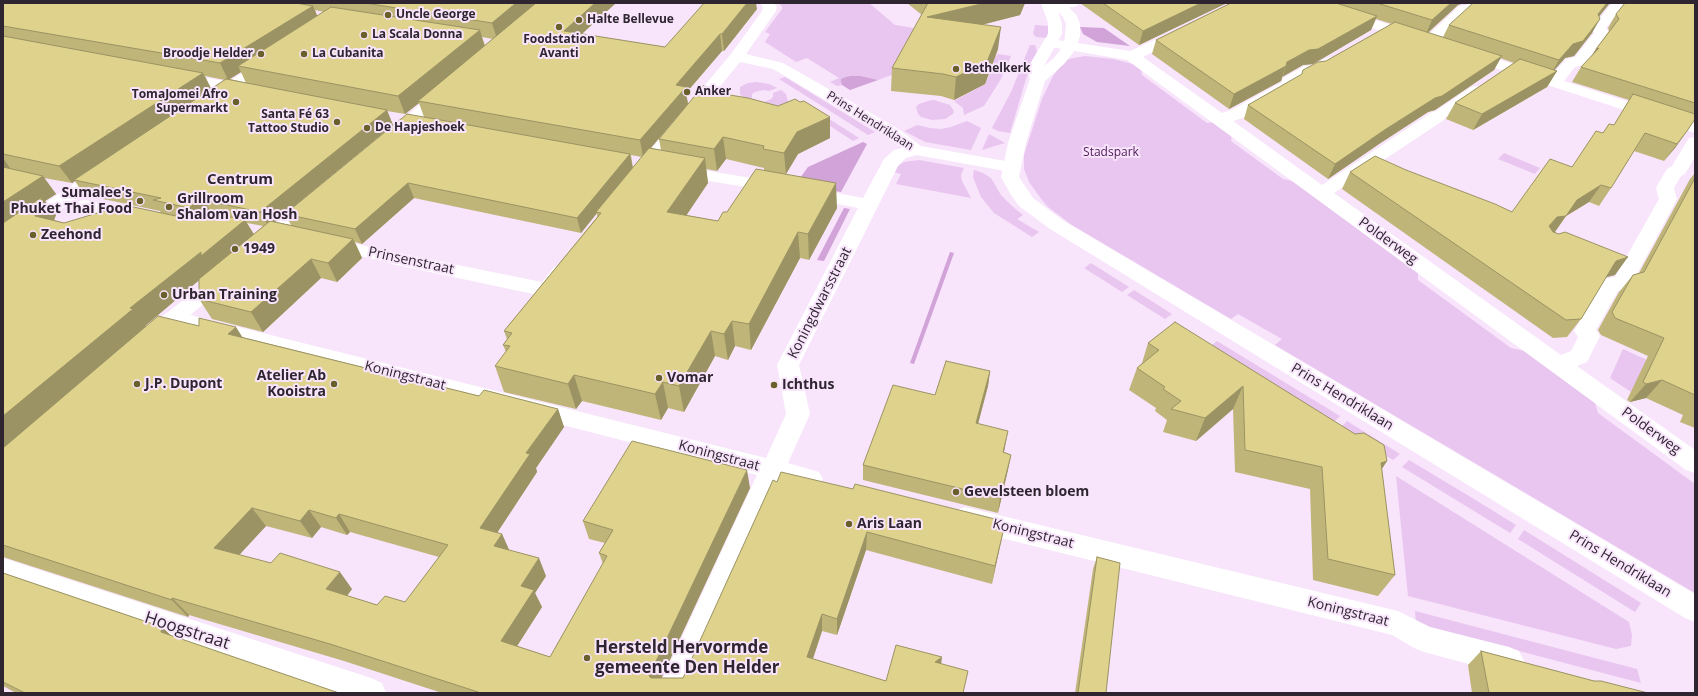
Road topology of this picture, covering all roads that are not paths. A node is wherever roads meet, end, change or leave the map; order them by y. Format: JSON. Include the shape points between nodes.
{"nodes":[{"id":1,"x":767,"y":3,"type":"edge"},
{"id":2,"x":1308,"y":3,"type":"edge"},
{"id":3,"x":1477,"y":3,"type":"edge"},
{"id":4,"x":1620,"y":3,"type":"edge"},
{"id":5,"x":1058,"y":4,"type":"edge"},
{"id":6,"x":1196,"y":25,"type":"edge"},
{"id":7,"x":1051,"y":43,"type":"junction"},
{"id":8,"x":1071,"y":46,"type":"junction"},
{"id":9,"x":1458,"y":52,"type":"edge"},
{"id":10,"x":1341,"y":55,"type":"edge"},
{"id":11,"x":1132,"y":56,"type":"junction"},
{"id":12,"x":276,"y":57,"type":"edge"},
{"id":13,"x":736,"y":57,"type":"junction"},
{"id":14,"x":167,"y":75,"type":"edge"},
{"id":15,"x":1038,"y":79,"type":"junction"},
{"id":16,"x":1554,"y":83,"type":"junction"},
{"id":17,"x":1484,"y":85,"type":"edge"},
{"id":18,"x":451,"y":86,"type":"edge"},
{"id":19,"x":230,"y":87,"type":"junction"},
{"id":20,"x":249,"y":91,"type":"edge"},
{"id":21,"x":210,"y":100,"type":"edge"},
{"id":22,"x":1438,"y":116,"type":"joint"},
{"id":23,"x":393,"y":118,"type":"dead end"},
{"id":24,"x":1221,"y":119,"type":"junction"},
{"id":25,"x":408,"y":122,"type":"junction"},
{"id":26,"x":430,"y":126,"type":"edge"},
{"id":27,"x":1695,"y":128,"type":"edge"},
{"id":28,"x":384,"y":142,"type":"edge"},
{"id":29,"x":1695,"y":142,"type":"edge"},
{"id":30,"x":916,"y":150,"type":"junction"},
{"id":31,"x":120,"y":161,"type":"edge"},
{"id":32,"x":639,"y":164,"type":"junction"},
{"id":33,"x":1011,"y":167,"type":"junction"},
{"id":34,"x":1687,"y":172,"type":"edge"},
{"id":35,"x":632,"y":184,"type":"edge"},
{"id":36,"x":324,"y":192,"type":"edge"},
{"id":37,"x":1322,"y":193,"type":"junction"},
{"id":38,"x":68,"y":196,"type":"junction"},
{"id":39,"x":869,"y":205,"type":"junction"},
{"id":40,"x":151,"y":219,"type":"edge"},
{"id":41,"x":250,"y":230,"type":"dead end"},
{"id":42,"x":274,"y":234,"type":"junction"},
{"id":43,"x":3,"y":240,"type":"edge"},
{"id":44,"x":254,"y":251,"type":"edge"},
{"id":45,"x":399,"y":259,"type":"joint"},
{"id":46,"x":569,"y":262,"type":"edge"},
{"id":47,"x":230,"y":271,"type":"edge"},
{"id":48,"x":174,"y":318,"type":"junction"},
{"id":49,"x":132,"y":354,"type":"edge"},
{"id":50,"x":1559,"y":365,"type":"junction"},
{"id":51,"x":1695,"y":463,"type":"edge"},
{"id":52,"x":773,"y":470,"type":"junction"},
{"id":53,"x":835,"y":485,"type":"edge"},
{"id":54,"x":942,"y":512,"type":"edge"},
{"id":55,"x":3,"y":570,"type":"edge"},
{"id":56,"x":1695,"y":609,"type":"edge"},
{"id":57,"x":1536,"y":668,"type":"edge"},
{"id":58,"x":371,"y":693,"type":"edge"},
{"id":59,"x":671,"y":693,"type":"edge"}],
"edges":[{"from":1,"to":13,"type":"street","via":[[769,11]]},
{"from":2,"to":3,"type":"street","via":[[1380,33],[1436,45],[1464,9],[1470,10]]},
{"from":4,"to":16,"type":"street","via":[[1598,29],[1602,32],[1579,62],[1571,62]]},
{"from":5,"to":7,"type":"street","via":[[1055,34]]},
{"from":5,"to":8,"type":"street","via":[[1070,16],[1073,24]]},
{"from":6,"to":11,"type":"street"},
{"from":7,"to":8,"type":"street","name":"Polderweg"},
{"from":7,"to":15,"type":"street","via":[[1036,67]]},
{"from":8,"to":11,"type":"street","name":"Polderweg"},
{"from":8,"to":15,"type":"street","via":[[1059,61]]},
{"from":9,"to":16,"type":"street","via":[[1504,72]]},
{"from":10,"to":24,"type":"street","via":[[1315,70],[1309,69],[1289,81],[1290,84],[1237,114]]},
{"from":11,"to":24,"type":"street","name":"Polderweg"},
{"from":12,"to":19,"type":"street"},
{"from":13,"to":30,"type":"street","name":"Prins Hendriklaan","via":[[778,66],[891,132]]},
{"from":13,"to":32,"type":"street"},
{"from":14,"to":19,"type":"street"},
{"from":15,"to":33,"type":"street","name":"Prins Hendriklaan"},
{"from":16,"to":27,"type":"street"},
{"from":17,"to":22,"type":"street"},
{"from":18,"to":25,"type":"street"},
{"from":19,"to":20,"type":"street"},
{"from":19,"to":21,"type":"street"},
{"from":22,"to":37,"type":"street"},
{"from":23,"to":25,"type":"street"},
{"from":24,"to":37,"type":"street","name":"Polderweg"},
{"from":25,"to":26,"type":"street"},
{"from":25,"to":28,"type":"street"},
{"from":29,"to":34,"type":"street"},
{"from":30,"to":33,"type":"street","name":"Prins Hendriklaan"},
{"from":30,"to":39,"type":"street","name":"Koningdwarsstraat","via":[[900,154],[890,164]]},
{"from":31,"to":38,"type":"street"},
{"from":32,"to":35,"type":"street"},
{"from":32,"to":39,"type":"street"},
{"from":33,"to":56,"type":"street","name":"Prins Hendriklaan","via":[[1010,177],[1020,195],[1057,225]]},
{"from":34,"to":50,"type":"street","via":[[1674,172],[1665,188],[1668,200],[1622,284],[1611,284],[1586,331],[1589,336],[1579,356]]},
{"from":36,"to":42,"type":"street"},
{"from":37,"to":50,"type":"street","name":"Polderweg"},
{"from":38,"to":40,"type":"street"},
{"from":38,"to":43,"type":"street"},
{"from":39,"to":52,"type":"street","name":"Koningdwarsstraat","via":[[788,365],[798,414]]},
{"from":41,"to":42,"type":"street","name":"Prinsenstraat"},
{"from":42,"to":44,"type":"street"},
{"from":42,"to":45,"type":"street","name":"Prinsenstraat"},
{"from":45,"to":46,"type":"street","name":"Prinsenstraat","via":[[547,290]]},
{"from":47,"to":48,"type":"street"},
{"from":48,"to":49,"type":"street"},
{"from":48,"to":52,"type":"street","name":"Koningstraat"},
{"from":50,"to":51,"type":"street","name":"Polderweg"},
{"from":52,"to":53,"type":"street","name":"Koningstraat"},
{"from":52,"to":59,"type":"street","name":"Koningdwarsstraat"},
{"from":54,"to":57,"type":"street","name":"Koningstraat","via":[[1398,624],[1424,639]]},
{"from":55,"to":58,"type":"street","name":"Hoogstraat"}]}
